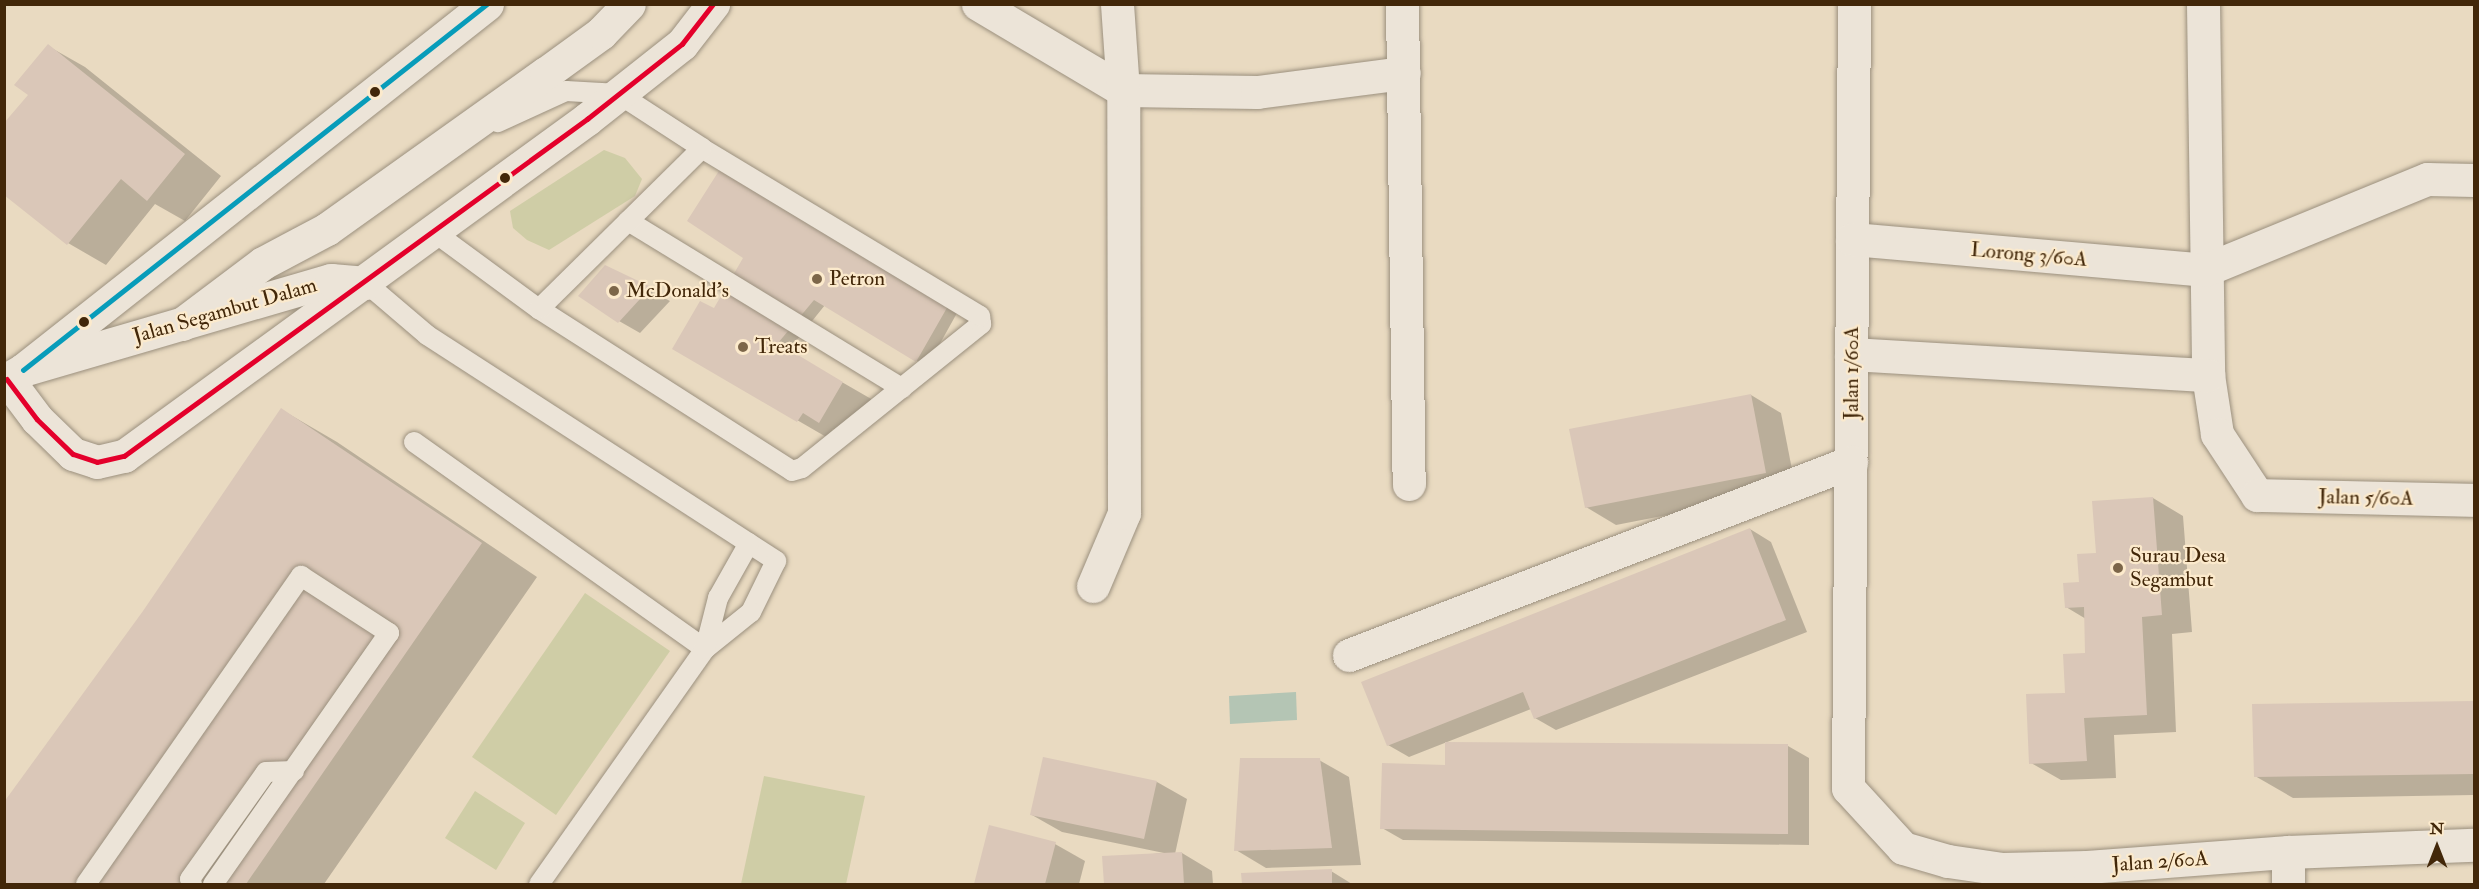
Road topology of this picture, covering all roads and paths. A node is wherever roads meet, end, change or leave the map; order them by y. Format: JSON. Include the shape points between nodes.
{"nodes":[{"id":1,"x":629,"y":4,"type":"edge"},
{"id":2,"x":713,"y":4,"type":"edge"},
{"id":3,"x":978,"y":4,"type":"edge"},
{"id":4,"x":1117,"y":4,"type":"edge"},
{"id":5,"x":1402,"y":4,"type":"edge"},
{"id":6,"x":1854,"y":4,"type":"edge"},
{"id":7,"x":2203,"y":4,"type":"edge"},
{"id":8,"x":468,"y":9,"type":"edge"},
{"id":9,"x":1404,"y":73,"type":"junction"},
{"id":10,"x":1123,"y":90,"type":"junction"},
{"id":11,"x":619,"y":94,"type":"junction"},
{"id":12,"x":702,"y":148,"type":"junction"},
{"id":13,"x":423,"y":158,"type":"junction"},
{"id":14,"x":2475,"y":180,"type":"edge"},
{"id":15,"x":628,"y":221,"type":"junction"},
{"id":16,"x":434,"y":232,"type":"junction"},
{"id":17,"x":1852,"y":239,"type":"junction"},
{"id":18,"x":2205,"y":270,"type":"junction"},
{"id":19,"x":366,"y":283,"type":"junction"},
{"id":20,"x":538,"y":309,"type":"junction"},
{"id":21,"x":182,"y":324,"type":"junction"},
{"id":22,"x":1851,"y":354,"type":"junction"},
{"id":23,"x":2208,"y":375,"type":"junction"},
{"id":24,"x":11,"y":377,"type":"edge"},
{"id":25,"x":902,"y":388,"type":"junction"},
{"id":26,"x":414,"y":442,"type":"dead end"},
{"id":27,"x":1851,"y":462,"type":"junction"},
{"id":28,"x":1409,"y":484,"type":"dead end"},
{"id":29,"x":2475,"y":500,"type":"edge"},
{"id":30,"x":748,"y":543,"type":"junction"},
{"id":31,"x":1093,"y":586,"type":"dead end"},
{"id":32,"x":705,"y":649,"type":"junction"},
{"id":33,"x":1349,"y":655,"type":"dead end"},
{"id":34,"x":1849,"y":741,"type":"joint"},
{"id":35,"x":294,"y":771,"type":"junction"},
{"id":36,"x":2475,"y":845,"type":"edge"},
{"id":37,"x":2288,"y":852,"type":"junction"},
{"id":38,"x":86,"y":885,"type":"edge"},
{"id":39,"x":192,"y":885,"type":"edge"},
{"id":40,"x":213,"y":885,"type":"edge"},
{"id":41,"x":539,"y":885,"type":"edge"},
{"id":42,"x":2288,"y":885,"type":"edge"}],
"edges":[{"from":1,"to":13,"type":"street","name":"Jalan Segambut Dalam","via":[[601,33]]},
{"from":2,"to":11,"type":"street","via":[[682,44]]},
{"from":3,"to":10,"type":"street"},
{"from":4,"to":10,"type":"street"},
{"from":5,"to":9,"type":"street"},
{"from":6,"to":17,"type":"street","name":"Jalan 1/60A"},
{"from":7,"to":18,"type":"street"},
{"from":8,"to":24,"type":"street"},
{"from":9,"to":10,"type":"street","via":[[1257,92]]},
{"from":9,"to":28,"type":"street"},
{"from":10,"to":31,"type":"street","via":[[1124,513]]},
{"from":11,"to":12,"type":"lane"},
{"from":11,"to":13,"type":"lane","via":[[566,91]]},
{"from":11,"to":16,"type":"street"},
{"from":12,"to":15,"type":"lane"},
{"from":12,"to":25,"type":"lane","via":[[980,316],[981,324]]},
{"from":13,"to":21,"type":"street","name":"Jalan Segambut Dalam","via":[[327,229],[263,263]]},
{"from":14,"to":18,"type":"street","via":[[2427,179]]},
{"from":15,"to":20,"type":"lane"},
{"from":15,"to":25,"type":"lane"},
{"from":16,"to":19,"type":"street"},
{"from":16,"to":20,"type":"lane"},
{"from":17,"to":18,"type":"street","name":"Lorong 3/60A"},
{"from":17,"to":22,"type":"street","name":"Jalan 1/60A"},
{"from":18,"to":23,"type":"street"},
{"from":19,"to":21,"type":"street","name":"Jalan Segambut Dalam","via":[[331,280]]},
{"from":19,"to":24,"type":"street","via":[[124,456],[96,462],[73,454],[37,419]]},
{"from":19,"to":30,"type":"lane","via":[[427,335]]},
{"from":20,"to":25,"type":"lane","via":[[792,471],[802,468]]},
{"from":21,"to":24,"type":"street","name":"Jalan Segambut Dalam"},
{"from":22,"to":23,"type":"street"},
{"from":22,"to":27,"type":"street","name":"Jalan 1/60A"},
{"from":23,"to":29,"type":"street","name":"Jalan 5/60A","via":[[2217,434],[2258,495]]},
{"from":26,"to":32,"type":"lane"},
{"from":27,"to":33,"type":"street"},
{"from":27,"to":34,"type":"street","name":"Jalan 1/60A"},
{"from":30,"to":32,"type":"lane","via":[[718,598]]},
{"from":30,"to":32,"type":"lane","via":[[776,561],[751,612]]},
{"from":32,"to":41,"type":"lane"},
{"from":34,"to":37,"type":"street","name":"Jalan 2/60A","via":[[1848,788],[1903,848],[1948,861],[2002,869],[2076,868]]},
{"from":35,"to":38,"type":"lane","via":[[389,633],[301,576]]},
{"from":35,"to":39,"type":"lane","via":[[266,772],[190,879]]},
{"from":35,"to":40,"type":"lane"},
{"from":36,"to":37,"type":"street","name":"Jalan 2/60A"},
{"from":37,"to":42,"type":"street"}]}
